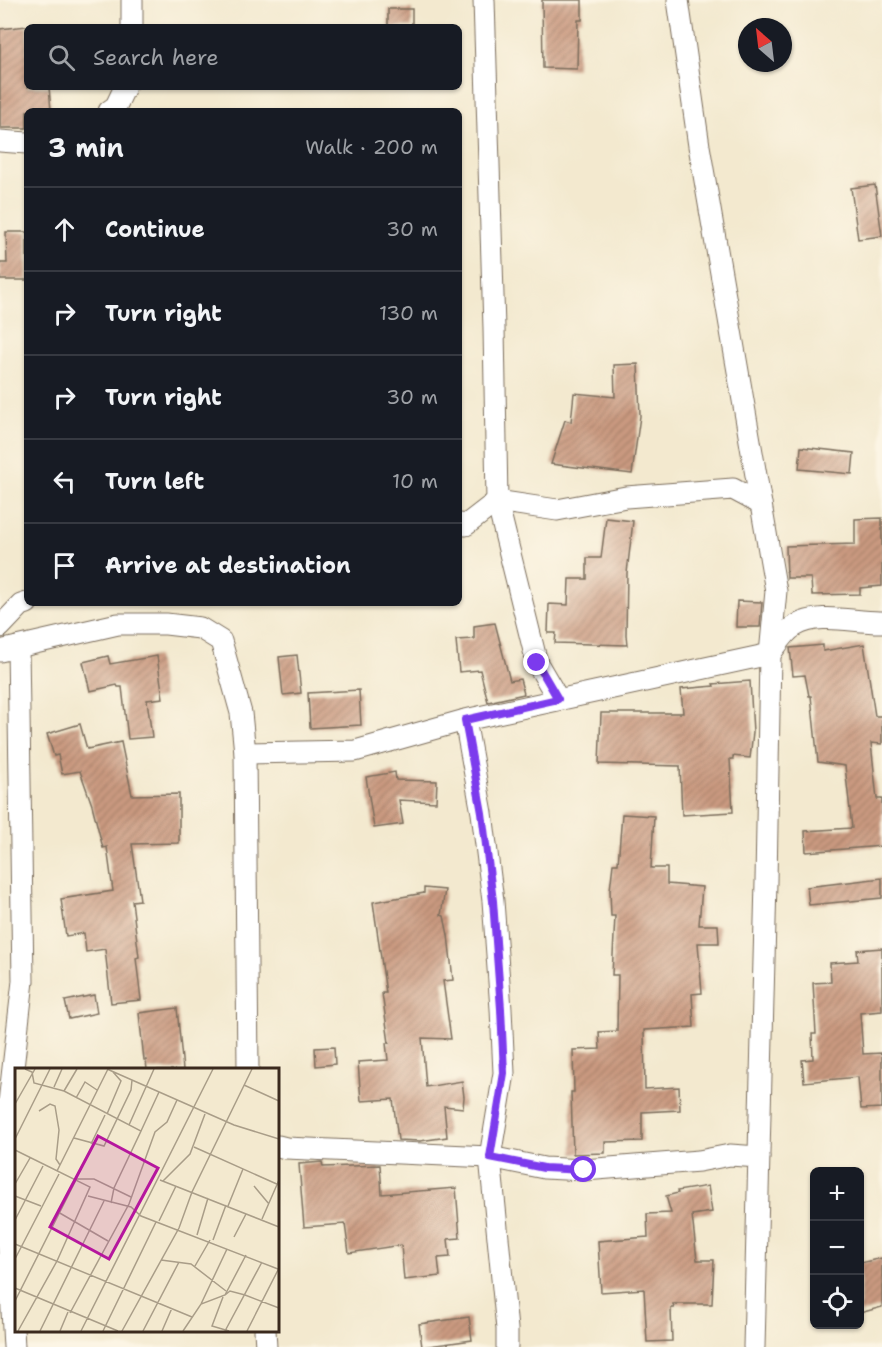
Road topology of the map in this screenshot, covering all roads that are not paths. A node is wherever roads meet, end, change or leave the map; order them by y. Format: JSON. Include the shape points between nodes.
{"nodes":[{"id":1,"x":132,"y":0,"type":"edge"},
{"id":2,"x":484,"y":0,"type":"edge"},
{"id":3,"x":678,"y":0,"type":"edge"},
{"id":4,"x":132,"y":24,"type":"edge"},
{"id":5,"x":124,"y":90,"type":"edge"},
{"id":6,"x":113,"y":108,"type":"edge"},
{"id":7,"x":0,"y":141,"type":"edge"},
{"id":8,"x":24,"y":143,"type":"edge"},
{"id":9,"x":497,"y":501,"type":"junction"},
{"id":10,"x":761,"y":504,"type":"junction"},
{"id":11,"x":462,"y":524,"type":"edge"},
{"id":12,"x":24,"y":604,"type":"edge"},
{"id":13,"x":882,"y":622,"type":"edge"},
{"id":14,"x":0,"y":627,"type":"edge"},
{"id":15,"x":9,"y":649,"type":"edge"},
{"id":16,"x":770,"y":654,"type":"junction"},
{"id":17,"x":558,"y":699,"type":"junction"},
{"id":18,"x":465,"y":720,"type":"junction"},
{"id":19,"x":245,"y":753,"type":"junction"},
{"id":20,"x":16,"y":1068,"type":"edge"},
{"id":21,"x":248,"y":1068,"type":"edge"},
{"id":22,"x":15,"y":1080,"type":"edge"},
{"id":23,"x":11,"y":1129,"type":"edge"},
{"id":24,"x":279,"y":1146,"type":"edge"},
{"id":25,"x":490,"y":1157,"type":"junction"},
{"id":26,"x":759,"y":1157,"type":"junction"},
{"id":27,"x":3,"y":1182,"type":"edge"},
{"id":28,"x":265,"y":1332,"type":"edge"},
{"id":29,"x":14,"y":1347,"type":"edge"},
{"id":30,"x":266,"y":1347,"type":"edge"},
{"id":31,"x":507,"y":1347,"type":"edge"},
{"id":32,"x":754,"y":1347,"type":"edge"}],
"edges":[{"from":1,"to":4,"type":"street"},
{"from":2,"to":9,"type":"street"},
{"from":3,"to":10,"type":"street","via":[[699,146]]},
{"from":5,"to":6,"type":"street"},
{"from":7,"to":8,"type":"street"},
{"from":9,"to":10,"type":"street","via":[[557,510],[626,498],[733,489]]},
{"from":9,"to":11,"type":"street"},
{"from":9,"to":17,"type":"street","via":[[537,663]]},
{"from":10,"to":16,"type":"street","via":[[776,591]]},
{"from":12,"to":14,"type":"street"},
{"from":13,"to":16,"type":"street","via":[[819,618],[794,626]]},
{"from":15,"to":19,"type":"street","via":[[118,624],[200,628],[221,641],[241,713]]},
{"from":15,"to":20,"type":"street","via":[[23,981]]},
{"from":16,"to":17,"type":"street"},
{"from":16,"to":26,"type":"street"},
{"from":17,"to":18,"type":"street"},
{"from":18,"to":19,"type":"street","via":[[355,751]]},
{"from":18,"to":25,"type":"street","via":[[493,901],[501,1009],[504,1073]]},
{"from":19,"to":21,"type":"street"},
{"from":22,"to":23,"type":"street"},
{"from":23,"to":27,"type":"street"},
{"from":24,"to":25,"type":"street"},
{"from":25,"to":26,"type":"street","via":[[544,1168],[584,1170],[730,1155]]},
{"from":25,"to":31,"type":"street"},
{"from":26,"to":32,"type":"street"},
{"from":27,"to":29,"type":"street"},
{"from":28,"to":30,"type":"street"}]}
